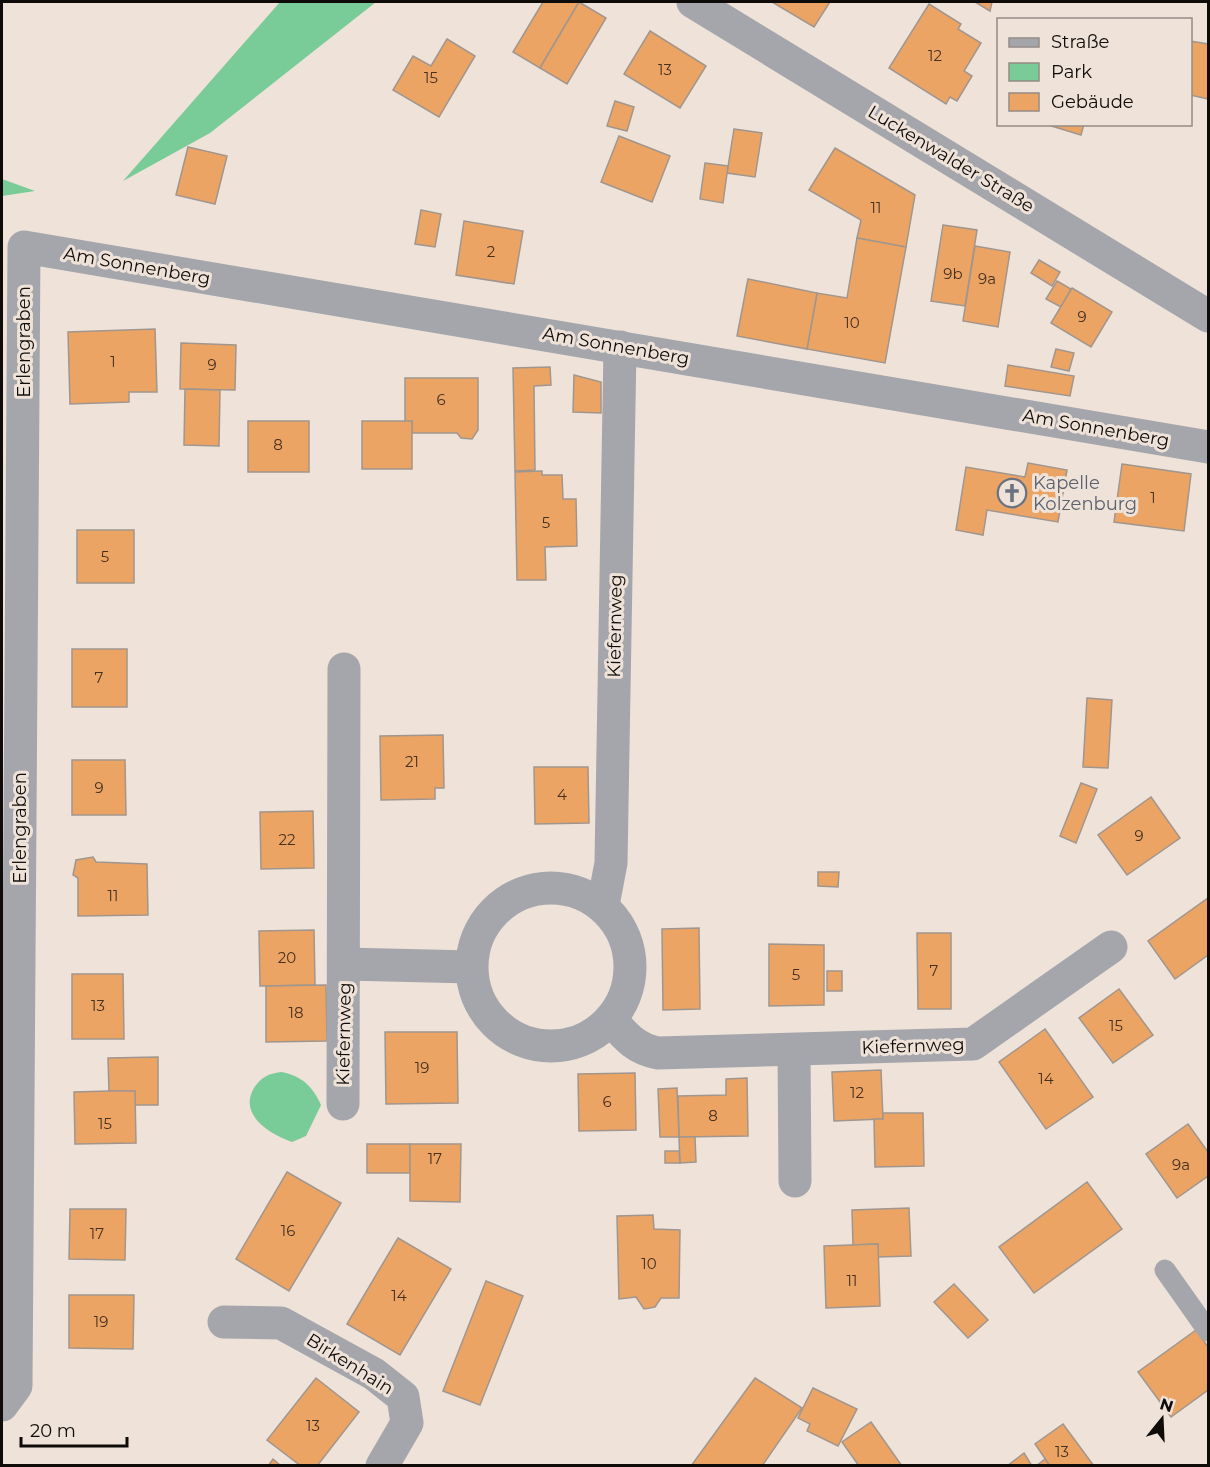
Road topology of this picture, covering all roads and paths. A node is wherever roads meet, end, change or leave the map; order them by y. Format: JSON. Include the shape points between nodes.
{"nodes":[{"id":1,"x":693,"y":2,"type":"edge"},
{"id":2,"x":24,"y":247,"type":"joint"},
{"id":3,"x":1209,"y":316,"type":"edge"},
{"id":4,"x":620,"y":347,"type":"junction"},
{"id":5,"x":1209,"y":447,"type":"edge"},
{"id":6,"x":344,"y":669,"type":"dead end"},
{"id":7,"x":603,"y":905,"type":"junction"},
{"id":8,"x":1111,"y":947,"type":"dead end"},
{"id":9,"x":345,"y":964,"type":"junction"},
{"id":10,"x":471,"y":966,"type":"junction"},
{"id":11,"x":612,"y":1021,"type":"junction"},
{"id":12,"x":794,"y":1050,"type":"junction"},
{"id":13,"x":343,"y":1104,"type":"dead end"},
{"id":14,"x":795,"y":1181,"type":"dead end"},
{"id":15,"x":1165,"y":1270,"type":"dead end"},
{"id":16,"x":224,"y":1322,"type":"dead end"},
{"id":17,"x":1209,"y":1331,"type":"edge"},
{"id":18,"x":2,"y":1405,"type":"edge"},
{"id":19,"x":382,"y":1466,"type":"edge"}],
"edges":[{"from":1,"to":3,"type":"street","name":"Luckenwalder Straße"},
{"from":2,"to":4,"type":"street","name":"Am Sonnenberg"},
{"from":2,"to":18,"type":"street","name":"Erlengraben","via":[[16,1386]]},
{"from":4,"to":5,"type":"street","name":"Am Sonnenberg"},
{"from":4,"to":7,"type":"street","name":"Kiefernweg","via":[[611,863]]},
{"from":6,"to":9,"type":"street","name":"Kiefernweg"},
{"from":7,"to":10,"type":"street","via":[[572,889],[525,891],[500,906],[478,933]]},
{"from":7,"to":11,"type":"street","via":[[626,936],[632,976]]},
{"from":8,"to":12,"type":"street","name":"Kiefernweg","via":[[973,1044]]},
{"from":9,"to":10,"type":"street","name":"Kiefernweg"},
{"from":9,"to":13,"type":"street","name":"Kiefernweg"},
{"from":10,"to":11,"type":"street","via":[[478,1001],[497,1026],[542,1047],[575,1044]]},
{"from":11,"to":12,"type":"street","name":"Kiefernweg","via":[[642,1050],[658,1053]]},
{"from":12,"to":14,"type":"street"},
{"from":15,"to":17,"type":"lane"},
{"from":16,"to":19,"type":"street","name":"Birkenhain","via":[[282,1323],[374,1374],[403,1397],[407,1423]]}]}
